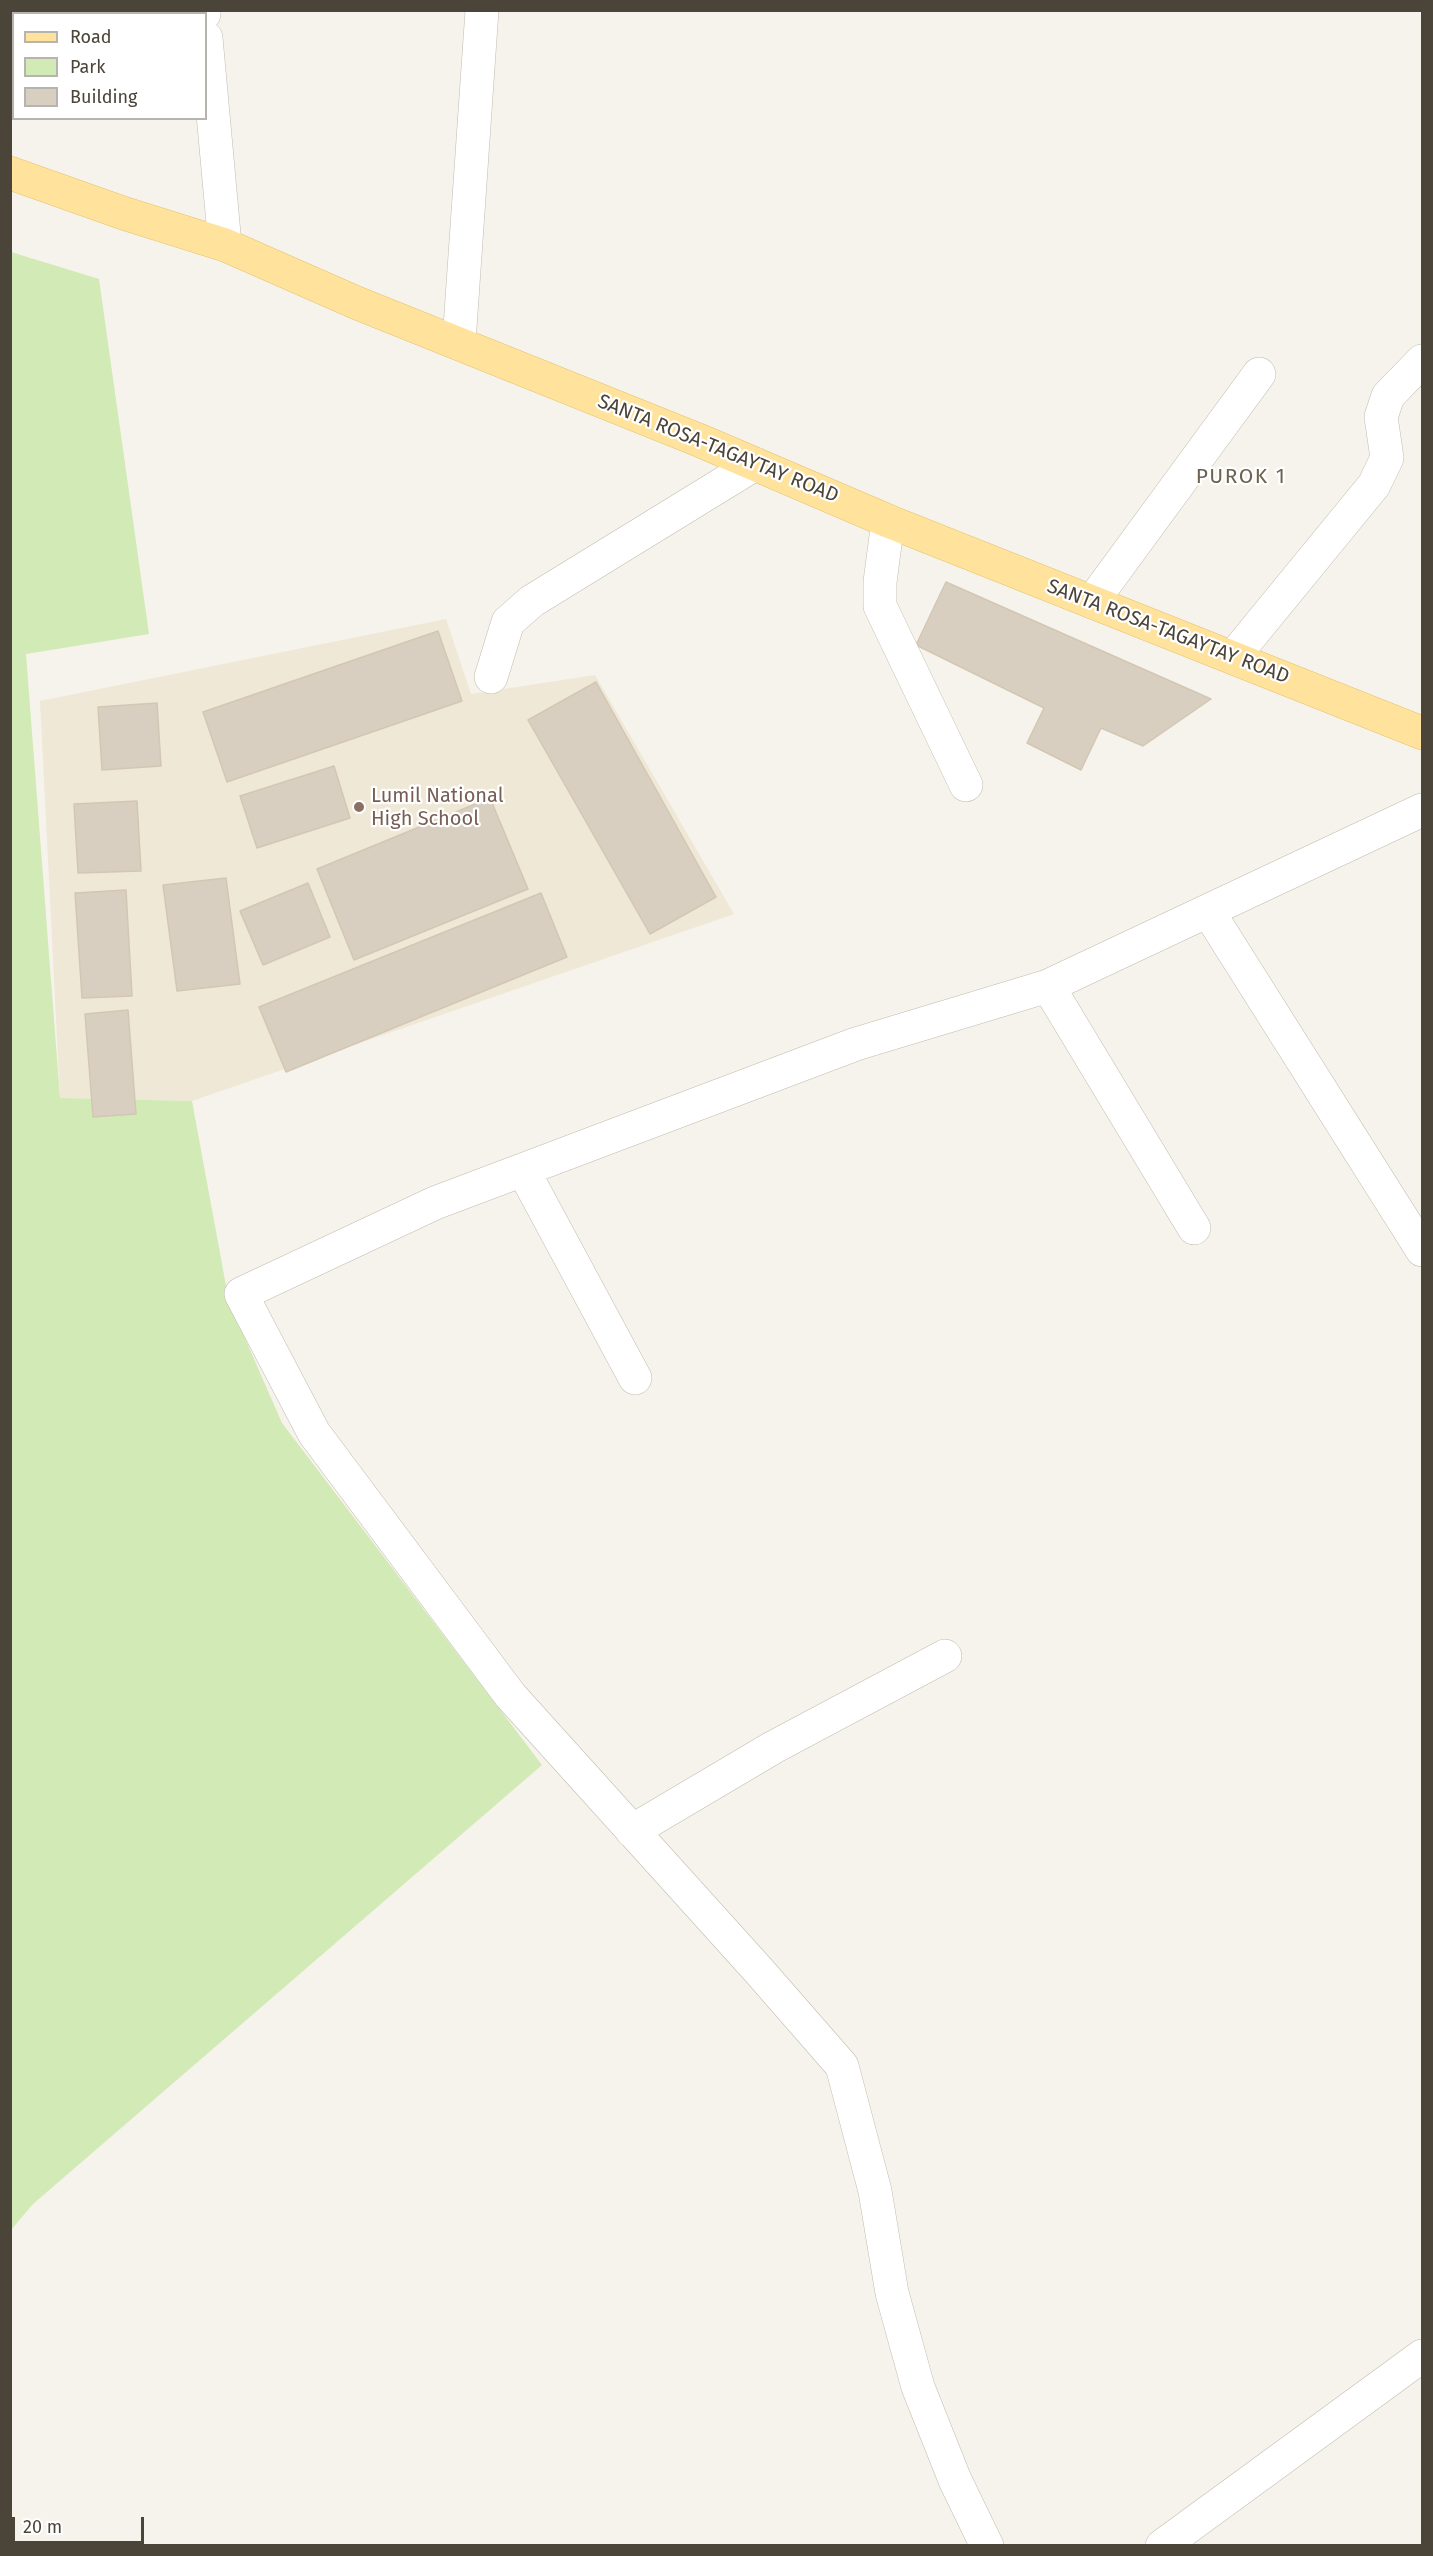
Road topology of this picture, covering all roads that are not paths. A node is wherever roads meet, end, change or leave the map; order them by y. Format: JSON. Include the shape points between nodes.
{"nodes":[{"id":1,"x":482,"y":10,"type":"edge"},
{"id":2,"x":207,"y":50,"type":"edge"},
{"id":3,"x":10,"y":174,"type":"edge"},
{"id":4,"x":225,"y":245,"type":"junction"},
{"id":5,"x":459,"y":342,"type":"junction"},
{"id":6,"x":1422,"y":362,"type":"edge"},
{"id":7,"x":1259,"y":374,"type":"dead end"},
{"id":8,"x":755,"y":464,"type":"junction"},
{"id":9,"x":888,"y":521,"type":"junction"},
{"id":10,"x":1092,"y":602,"type":"junction"},
{"id":11,"x":1234,"y":656,"type":"junction"},
{"id":12,"x":491,"y":677,"type":"dead end"},
{"id":13,"x":1422,"y":732,"type":"edge"},
{"id":14,"x":966,"y":785,"type":"dead end"},
{"id":15,"x":1422,"y":810,"type":"edge"},
{"id":16,"x":1208,"y":911,"type":"junction"},
{"id":17,"x":1048,"y":986,"type":"junction"},
{"id":18,"x":523,"y":1170,"type":"junction"},
{"id":19,"x":1194,"y":1228,"type":"dead end"},
{"id":20,"x":1422,"y":1250,"type":"edge"},
{"id":21,"x":635,"y":1378,"type":"dead end"},
{"id":22,"x":945,"y":1656,"type":"dead end"},
{"id":23,"x":632,"y":1831,"type":"junction"},
{"id":24,"x":1422,"y":2356,"type":"edge"},
{"id":25,"x":987,"y":2546,"type":"edge"},
{"id":26,"x":1162,"y":2546,"type":"edge"}],
"edges":[{"from":1,"to":5,"type":"street"},
{"from":2,"to":4,"type":"street"},
{"from":3,"to":4,"type":"main road","name":"SANTA ROSA-TAGAYTAY ROAD"},
{"from":4,"to":5,"type":"main road","name":"SANTA ROSA-TAGAYTAY ROAD","via":[[357,303]]},
{"from":5,"to":8,"type":"main road","name":"SANTA ROSA-TAGAYTAY ROAD"},
{"from":6,"to":11,"type":"street","via":[[1388,396],[1381,417],[1387,458],[1374,485]]},
{"from":7,"to":10,"type":"street"},
{"from":8,"to":9,"type":"main road","name":"SANTA ROSA-TAGAYTAY ROAD"},
{"from":8,"to":12,"type":"street","via":[[532,601],[508,622]]},
{"from":9,"to":10,"type":"main road","name":"SANTA ROSA-TAGAYTAY ROAD"},
{"from":9,"to":14,"type":"street","via":[[880,606]]},
{"from":10,"to":11,"type":"main road","name":"SANTA ROSA-TAGAYTAY ROAD"},
{"from":11,"to":13,"type":"main road","name":"SANTA ROSA-TAGAYTAY ROAD"},
{"from":15,"to":16,"type":"street"},
{"from":16,"to":17,"type":"street"},
{"from":16,"to":20,"type":"street"},
{"from":17,"to":18,"type":"street","via":[[856,1044]]},
{"from":17,"to":19,"type":"street"},
{"from":18,"to":21,"type":"street"},
{"from":18,"to":23,"type":"street","via":[[435,1203],[241,1294],[314,1433],[510,1695]]},
{"from":22,"to":23,"type":"street","via":[[774,1747]]},
{"from":23,"to":25,"type":"street","via":[[842,2066],[875,2191],[892,2293],[918,2387],[955,2480]]},
{"from":24,"to":26,"type":"street"}]}
